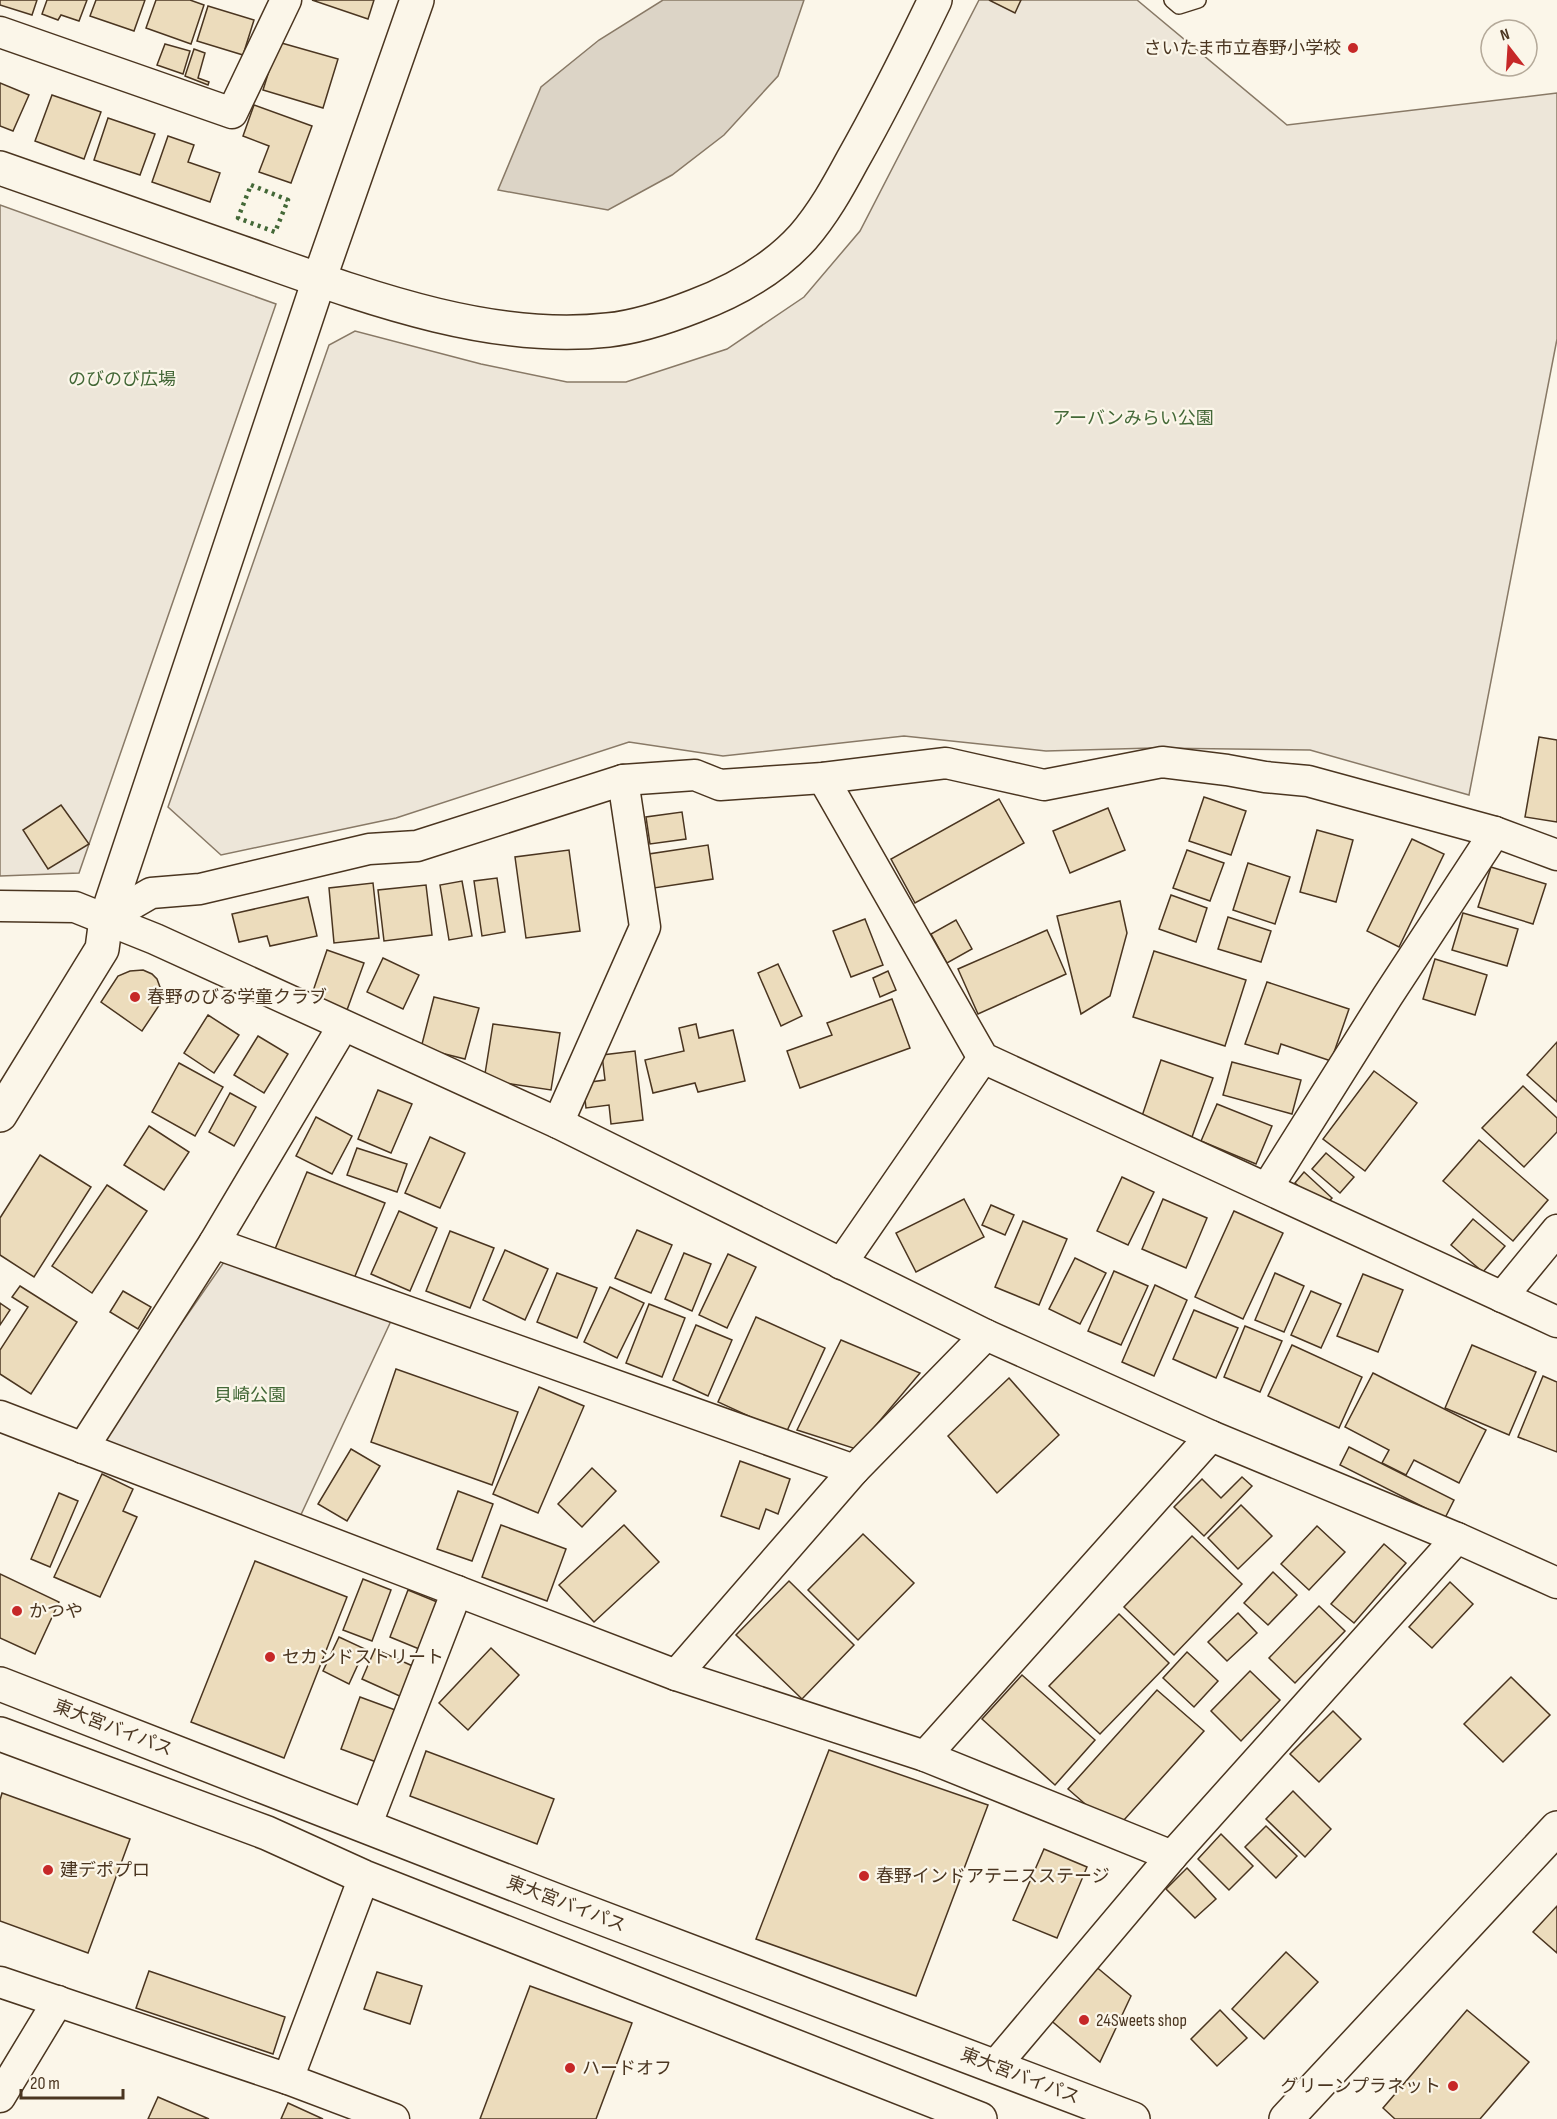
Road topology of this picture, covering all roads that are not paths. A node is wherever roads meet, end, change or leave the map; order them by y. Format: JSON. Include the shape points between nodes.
{"nodes":[{"id":1,"x":286,"y":0,"type":"edge"},
{"id":2,"x":417,"y":0,"type":"edge"},
{"id":3,"x":935,"y":0,"type":"edge"},
{"id":4,"x":1172,"y":0,"type":"edge"},
{"id":5,"x":1198,"y":0,"type":"edge"},
{"id":6,"x":0,"y":32,"type":"edge"},
{"id":7,"x":0,"y":168,"type":"edge"},
{"id":8,"x":319,"y":280,"type":"junction"},
{"id":9,"x":823,"y":778,"type":"junction"},
{"id":10,"x":623,"y":780,"type":"junction"},
{"id":11,"x":1495,"y":832,"type":"junction"},
{"id":12,"x":1557,"y":855,"type":"edge"},
{"id":13,"x":0,"y":906,"type":"edge"},
{"id":14,"x":106,"y":919,"type":"junction"},
{"id":15,"x":343,"y":1026,"type":"junction"},
{"id":16,"x":983,"y":1058,"type":"junction"},
{"id":17,"x":0,"y":1115,"type":"edge"},
{"id":18,"x":558,"y":1123,"type":"junction"},
{"id":19,"x":1267,"y":1188,"type":"junction"},
{"id":20,"x":1557,"y":1230,"type":"edge"},
{"id":21,"x":214,"y":1243,"type":"junction"},
{"id":22,"x":841,"y":1264,"type":"junction"},
{"id":23,"x":1502,"y":1297,"type":"junction"},
{"id":24,"x":1557,"y":1322,"type":"edge"},
{"id":25,"x":986,"y":1335,"type":"junction"},
{"id":26,"x":0,"y":1416,"type":"edge"},
{"id":27,"x":1211,"y":1436,"type":"junction"},
{"id":28,"x":83,"y":1448,"type":"junction"},
{"id":29,"x":854,"y":1470,"type":"junction"},
{"id":30,"x":1457,"y":1538,"type":"junction"},
{"id":31,"x":1557,"y":1583,"type":"edge"},
{"id":32,"x":457,"y":1591,"type":"junction"},
{"id":33,"x":676,"y":1675,"type":"junction"},
{"id":34,"x":0,"y":1684,"type":"edge"},
{"id":35,"x":0,"y":1734,"type":"edge"},
{"id":36,"x":924,"y":1756,"type":"junction"},
{"id":37,"x":366,"y":1826,"type":"junction"},
{"id":38,"x":1557,"y":1828,"type":"edge"},
{"id":39,"x":1172,"y":1856,"type":"junction"},
{"id":40,"x":364,"y":1876,"type":"junction"},
{"id":41,"x":0,"y":1982,"type":"edge"},
{"id":42,"x":58,"y":2001,"type":"junction"},
{"id":43,"x":995,"y":2066,"type":"junction"},
{"id":44,"x":288,"y":2079,"type":"junction"},
{"id":45,"x":0,"y":2097,"type":"edge"},
{"id":46,"x":967,"y":2117,"type":"edge"},
{"id":47,"x":394,"y":2119,"type":"edge"},
{"id":48,"x":1133,"y":2119,"type":"edge"},
{"id":49,"x":1286,"y":2119,"type":"edge"}],
"edges":[{"from":1,"to":6,"type":"street","via":[[232,113]]},
{"from":2,"to":8,"type":"main road"},
{"from":3,"to":8,"type":"main road","via":[[866,136],[803,237],[762,273],[719,297],[664,318],[609,330],[561,333],[508,329],[424,312]]},
{"from":4,"to":5,"type":"lane","via":[[1179,6]]},
{"from":7,"to":8,"type":"main road"},
{"from":8,"to":14,"type":"main road"},
{"from":9,"to":10,"type":"street","via":[[720,785],[695,775]]},
{"from":9,"to":11,"type":"street","via":[[946,763],[1044,785],[1162,762],[1308,781]]},
{"from":9,"to":16,"type":"street"},
{"from":10,"to":14,"type":"street","via":[[417,846],[369,849],[200,889],[150,893]]},
{"from":10,"to":18,"type":"street","via":[[645,927]]},
{"from":11,"to":12,"type":"street"},
{"from":11,"to":19,"type":"street"},
{"from":13,"to":14,"type":"street","via":[[75,907]]},
{"from":14,"to":15,"type":"street"},
{"from":14,"to":17,"type":"main road","via":[[102,948]]},
{"from":15,"to":18,"type":"street"},
{"from":15,"to":21,"type":"street"},
{"from":16,"to":19,"type":"street"},
{"from":16,"to":22,"type":"street"},
{"from":18,"to":22,"type":"street"},
{"from":19,"to":23,"type":"street"},
{"from":20,"to":23,"type":"street"},
{"from":21,"to":28,"type":"street"},
{"from":21,"to":29,"type":"street"},
{"from":22,"to":25,"type":"street"},
{"from":23,"to":24,"type":"street"},
{"from":25,"to":27,"type":"street"},
{"from":25,"to":29,"type":"street"},
{"from":26,"to":28,"type":"street"},
{"from":27,"to":30,"type":"street"},
{"from":27,"to":36,"type":"street"},
{"from":28,"to":32,"type":"street"},
{"from":29,"to":33,"type":"street"},
{"from":30,"to":31,"type":"street"},
{"from":30,"to":39,"type":"street"},
{"from":32,"to":33,"type":"street"},
{"from":32,"to":37,"type":"street"},
{"from":33,"to":36,"type":"street"},
{"from":34,"to":37,"type":"main road","name":"東大宮バイパス"},
{"from":35,"to":40,"type":"main road","via":[[267,1833]]},
{"from":36,"to":39,"type":"street"},
{"from":37,"to":43,"type":"main road","name":"東大宮バイパス"},
{"from":38,"to":49,"type":"main road"},
{"from":39,"to":43,"type":"street"},
{"from":40,"to":44,"type":"street"},
{"from":40,"to":46,"type":"main road"},
{"from":41,"to":42,"type":"street"},
{"from":42,"to":44,"type":"street"},
{"from":42,"to":45,"type":"street"},
{"from":43,"to":48,"type":"main road","name":"東大宮バイパス"},
{"from":44,"to":47,"type":"street"}]}
